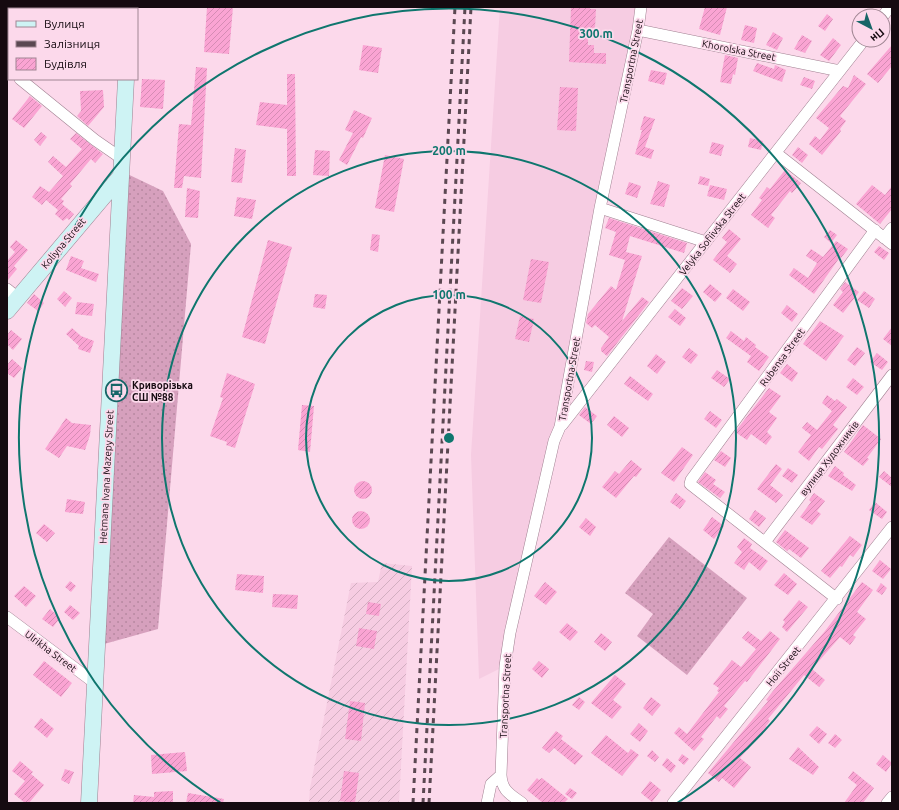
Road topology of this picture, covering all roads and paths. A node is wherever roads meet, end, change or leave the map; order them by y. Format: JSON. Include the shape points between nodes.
{"nodes":[{"id":1,"x":641,"y":7,"type":"edge"},
{"id":2,"x":638,"y":30,"type":"junction"},
{"id":3,"x":858,"y":48,"type":"edge"},
{"id":4,"x":840,"y":71,"type":"junction"},
{"id":5,"x":21,"y":80,"type":"edge"},
{"id":6,"x":126,"y":80,"type":"edge"},
{"id":7,"x":776,"y":152,"type":"junction"},
{"id":8,"x":121,"y":158,"type":"junction"},
{"id":9,"x":120,"y":177,"type":"junction"},
{"id":10,"x":600,"y":208,"type":"junction"},
{"id":11,"x":892,"y":228,"type":"edge"},
{"id":12,"x":875,"y":230,"type":"junction"},
{"id":13,"x":888,"y":241,"type":"edge"},
{"id":14,"x":706,"y":242,"type":"junction"},
{"id":15,"x":12,"y":293,"type":"edge"},
{"id":16,"x":7,"y":311,"type":"edge"},
{"id":17,"x":892,"y":375,"type":"edge"},
{"id":18,"x":560,"y":427,"type":"junction"},
{"id":19,"x":892,"y":527,"type":"edge"},
{"id":20,"x":765,"y":542,"type":"junction"},
{"id":21,"x":837,"y":599,"type":"junction"},
{"id":22,"x":7,"y":617,"type":"edge"},
{"id":23,"x":96,"y":684,"type":"junction"},
{"id":24,"x":501,"y":775,"type":"junction"},
{"id":25,"x":892,"y":797,"type":"edge"},
{"id":26,"x":89,"y":803,"type":"edge"},
{"id":27,"x":487,"y":803,"type":"edge"},
{"id":28,"x":522,"y":803,"type":"edge"},
{"id":29,"x":673,"y":803,"type":"edge"},
{"id":30,"x":887,"y":803,"type":"edge"}],
"edges":[{"from":1,"to":2,"type":"street","name":"Transportna Street"},
{"from":2,"to":4,"type":"street","name":"Khorolska Street"},
{"from":2,"to":10,"type":"street","name":"Transportna Street"},
{"from":3,"to":4,"type":"street","name":"Velyka Sofiivska Street"},
{"from":4,"to":7,"type":"street","name":"Velyka Sofiivska Street"},
{"from":5,"to":8,"type":"street"},
{"from":6,"to":8,"type":"main road","name":"Hetmana Ivana Mazepy Street"},
{"from":7,"to":12,"type":"street"},
{"from":7,"to":14,"type":"street","name":"Velyka Sofiivska Street"},
{"from":8,"to":9,"type":"main road","name":"Hetmana Ivana Mazepy Street"},
{"from":9,"to":15,"type":"main road","name":"Koliyna Street"},
{"from":9,"to":23,"type":"main road","name":"Hetmana Ivana Mazepy Street"},
{"from":10,"to":14,"type":"street"},
{"from":10,"to":18,"type":"street","name":"Transportna Street"},
{"from":11,"to":13,"type":"street"},
{"from":12,"to":13,"type":"street"},
{"from":12,"to":20,"type":"street","name":"Rubensa Street","via":[[691,480],[690,484]]},
{"from":14,"to":18,"type":"street","name":"Velyka Sofiivska Street"},
{"from":15,"to":16,"type":"main road","name":"Koliyna Street"},
{"from":17,"to":20,"type":"street","name":"вулиця Художників"},
{"from":18,"to":24,"type":"street","name":"Transportna Street","via":[[554,441],[510,633]]},
{"from":19,"to":21,"type":"street","name":"Hoii Street"},
{"from":20,"to":21,"type":"street"},
{"from":21,"to":29,"type":"street","name":"Hoii Street"},
{"from":22,"to":23,"type":"street","name":"Ulrikha Street"},
{"from":23,"to":26,"type":"main road","name":"Hetmana Ivana Mazepy Street"},
{"from":24,"to":27,"type":"street","via":[[491,784]]},
{"from":24,"to":28,"type":"street","name":"Transportna Street","via":[[502,785]]},
{"from":25,"to":30,"type":"street"}]}
